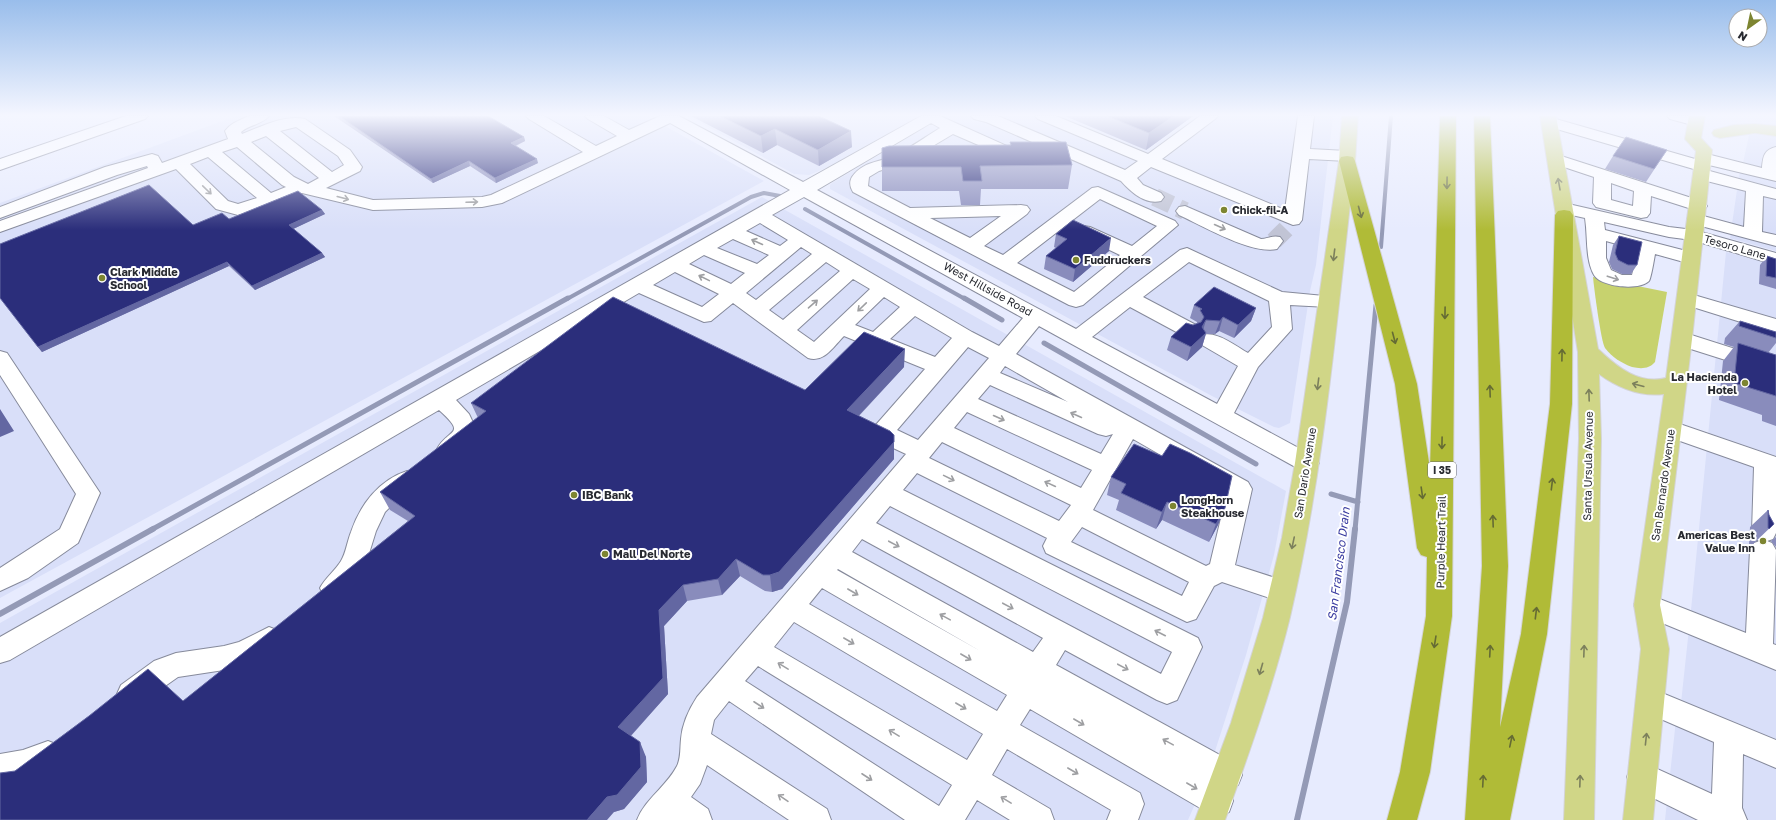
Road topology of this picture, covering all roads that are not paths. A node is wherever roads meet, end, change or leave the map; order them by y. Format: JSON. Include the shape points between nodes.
{"nodes":[{"id":1,"x":31,"y":154,"type":"edge"},
{"id":2,"x":182,"y":154,"type":"edge"},
{"id":3,"x":205,"y":154,"type":"edge"},
{"id":4,"x":215,"y":154,"type":"edge"},
{"id":5,"x":261,"y":154,"type":"edge"},
{"id":6,"x":302,"y":154,"type":"edge"},
{"id":7,"x":345,"y":154,"type":"edge"},
{"id":8,"x":590,"y":154,"type":"edge"},
{"id":9,"x":740,"y":154,"type":"edge"},
{"id":10,"x":864,"y":154,"type":"edge"},
{"id":11,"x":908,"y":154,"type":"edge"},
{"id":12,"x":1075,"y":154,"type":"edge"},
{"id":13,"x":1133,"y":154,"type":"edge"},
{"id":14,"x":1158,"y":154,"type":"edge"},
{"id":15,"x":1302,"y":154,"type":"edge"},
{"id":16,"x":1312,"y":154,"type":"edge"},
{"id":17,"x":1347,"y":154,"type":"edge"},
{"id":18,"x":1447,"y":154,"type":"edge"},
{"id":19,"x":1483,"y":154,"type":"edge"},
{"id":20,"x":1554,"y":154,"type":"edge"},
{"id":21,"x":1711,"y":154,"type":"edge"},
{"id":22,"x":1723,"y":154,"type":"edge"},
{"id":23,"x":1733,"y":154,"type":"edge"},
{"id":24,"x":1772,"y":154,"type":"edge"},
{"id":25,"x":1347,"y":158,"type":"junction"},
{"id":26,"x":1555,"y":159,"type":"junction"},
{"id":27,"x":1149,"y":161,"type":"junction"},
{"id":28,"x":179,"y":163,"type":"junction"},
{"id":29,"x":155,"y":164,"type":"junction"},
{"id":30,"x":0,"y":165,"type":"edge"},
{"id":31,"x":1603,"y":175,"type":"junction"},
{"id":32,"x":1773,"y":175,"type":"edge"},
{"id":33,"x":1127,"y":177,"type":"junction"},
{"id":34,"x":331,"y":179,"type":"junction"},
{"id":35,"x":306,"y":188,"type":"junction"},
{"id":36,"x":1643,"y":188,"type":"junction"},
{"id":37,"x":1755,"y":188,"type":"junction"},
{"id":38,"x":804,"y":189,"type":"junction"},
{"id":39,"x":1776,"y":194,"type":"edge"},
{"id":40,"x":1155,"y":197,"type":"tunnel mouth"},
{"id":41,"x":269,"y":200,"type":"junction"},
{"id":42,"x":1185,"y":211,"type":"tunnel mouth"},
{"id":43,"x":1564,"y":211,"type":"junction"},
{"id":44,"x":0,"y":213,"type":"edge"},
{"id":45,"x":906,"y":213,"type":"junction"},
{"id":46,"x":759,"y":215,"type":"junction"},
{"id":47,"x":1061,"y":220,"type":"junction"},
{"id":48,"x":1696,"y":220,"type":"junction"},
{"id":49,"x":1595,"y":224,"type":"junction"},
{"id":50,"x":0,"y":227,"type":"edge"},
{"id":51,"x":1284,"y":230,"type":"junction"},
{"id":52,"x":731,"y":231,"type":"junction"},
{"id":53,"x":1753,"y":235,"type":"junction"},
{"id":54,"x":800,"y":240,"type":"junction"},
{"id":55,"x":1776,"y":241,"type":"edge"},
{"id":56,"x":1647,"y":246,"type":"junction"},
{"id":57,"x":970,"y":247,"type":"junction"},
{"id":58,"x":702,"y":248,"type":"junction"},
{"id":59,"x":782,"y":254,"type":"junction"},
{"id":60,"x":824,"y":254,"type":"junction"},
{"id":61,"x":1133,"y":254,"type":"junction"},
{"id":62,"x":988,"y":256,"type":"junction"},
{"id":63,"x":1691,"y":258,"type":"junction"},
{"id":64,"x":1776,"y":259,"type":"edge"},
{"id":65,"x":674,"y":264,"type":"junction"},
{"id":66,"x":1004,"y":264,"type":"junction"},
{"id":67,"x":852,"y":270,"type":"junction"},
{"id":68,"x":759,"y":272,"type":"junction"},
{"id":69,"x":962,"y":275,"type":"junction"},
{"id":70,"x":637,"y":285,"type":"junction"},
{"id":71,"x":882,"y":288,"type":"junction"},
{"id":72,"x":733,"y":292,"type":"junction"},
{"id":73,"x":1129,"y":298,"type":"junction"},
{"id":74,"x":1279,"y":298,"type":"junction"},
{"id":75,"x":1687,"y":299,"type":"junction"},
{"id":76,"x":1328,"y":301,"type":"junction"},
{"id":77,"x":913,"y":306,"type":"junction"},
{"id":78,"x":757,"y":310,"type":"junction"},
{"id":79,"x":1036,"y":316,"type":"junction"},
{"id":80,"x":1776,"y":326,"type":"edge"},
{"id":81,"x":842,"y":327,"type":"junction"},
{"id":82,"x":784,"y":330,"type":"junction"},
{"id":83,"x":1189,"y":330,"type":"edge"},
{"id":84,"x":966,"y":337,"type":"junction"},
{"id":85,"x":1077,"y":338,"type":"junction"},
{"id":86,"x":1682,"y":339,"type":"junction"},
{"id":87,"x":1209,"y":340,"type":"dead end"},
{"id":88,"x":876,"y":341,"type":"junction"},
{"id":89,"x":1588,"y":352,"type":"junction"},
{"id":90,"x":1003,"y":356,"type":"junction"},
{"id":91,"x":0,"y":358,"type":"edge"},
{"id":92,"x":1250,"y":362,"type":"junction"},
{"id":93,"x":939,"y":367,"type":"junction"},
{"id":94,"x":1776,"y":369,"type":"edge"},
{"id":95,"x":986,"y":375,"type":"junction"},
{"id":96,"x":1676,"y":383,"type":"junction"},
{"id":97,"x":441,"y":399,"type":"junction"},
{"id":98,"x":964,"y":402,"type":"junction"},
{"id":99,"x":1221,"y":416,"type":"junction"},
{"id":100,"x":1671,"y":429,"type":"junction"},
{"id":101,"x":939,"y":431,"type":"junction"},
{"id":102,"x":1127,"y":432,"type":"junction"},
{"id":103,"x":918,"y":457,"type":"junction"},
{"id":104,"x":1307,"y":463,"type":"junction"},
{"id":105,"x":1771,"y":464,"type":"edge"},
{"id":106,"x":1106,"y":466,"type":"junction"},
{"id":107,"x":887,"y":493,"type":"junction"},
{"id":108,"x":1082,"y":507,"type":"junction"},
{"id":109,"x":859,"y":526,"type":"junction"},
{"id":110,"x":1063,"y":534,"type":"junction"},
{"id":111,"x":827,"y":564,"type":"junction"},
{"id":112,"x":1213,"y":575,"type":"junction"},
{"id":113,"x":0,"y":580,"type":"edge"},
{"id":114,"x":1282,"y":591,"type":"junction"},
{"id":115,"x":312,"y":605,"type":"edge"},
{"id":116,"x":1647,"y":605,"type":"junction"},
{"id":117,"x":791,"y":607,"type":"junction"},
{"id":118,"x":1187,"y":611,"type":"junction"},
{"id":119,"x":1439,"y":616,"type":"junction"},
{"id":120,"x":287,"y":626,"type":"edge"},
{"id":121,"x":1061,"y":634,"type":"junction"},
{"id":122,"x":1188,"y":647,"type":"junction"},
{"id":123,"x":755,"y":650,"type":"junction"},
{"id":124,"x":0,"y":651,"type":"edge"},
{"id":125,"x":1768,"y":655,"type":"edge"},
{"id":126,"x":1032,"y":680,"type":"junction"},
{"id":127,"x":726,"y":684,"type":"junction"},
{"id":128,"x":1650,"y":701,"type":"junction"},
{"id":129,"x":110,"y":710,"type":"edge"},
{"id":130,"x":1002,"y":730,"type":"junction"},
{"id":131,"x":1729,"y":734,"type":"junction"},
{"id":132,"x":696,"y":740,"type":"junction"},
{"id":133,"x":69,"y":741,"type":"edge"},
{"id":134,"x":1776,"y":754,"type":"edge"},
{"id":135,"x":0,"y":769,"type":"edge"},
{"id":136,"x":1227,"y":775,"type":"junction"},
{"id":137,"x":1642,"y":777,"type":"junction"},
{"id":138,"x":972,"y":780,"type":"junction"},
{"id":139,"x":660,"y":810,"type":"edge"},
{"id":140,"x":1214,"y":810,"type":"edge"},
{"id":141,"x":916,"y":816,"type":"edge"},
{"id":142,"x":1728,"y":819,"type":"edge"},
{"id":143,"x":697,"y":820,"type":"edge"},
{"id":144,"x":816,"y":820,"type":"edge"},
{"id":145,"x":948,"y":820,"type":"edge"},
{"id":146,"x":1039,"y":820,"type":"edge"},
{"id":147,"x":1122,"y":820,"type":"edge"},
{"id":148,"x":1402,"y":820,"type":"edge"},
{"id":149,"x":1480,"y":820,"type":"edge"},
{"id":150,"x":1495,"y":820,"type":"edge"},
{"id":151,"x":1579,"y":820,"type":"edge"},
{"id":152,"x":1638,"y":820,"type":"edge"}],
"edges":[{"from":1,"to":30,"type":"street"},
{"from":2,"to":29,"type":"street"},
{"from":3,"to":28,"type":"street"},
{"from":4,"to":41,"type":"street"},
{"from":5,"to":35,"type":"street","via":[[288,181]]},
{"from":6,"to":34,"type":"street"},
{"from":7,"to":34,"type":"street","via":[[354,167]]},
{"from":35,"to":8,"type":"street","one_way":true,"via":[[373,205],[482,202],[503,196]]},
{"from":9,"to":38,"type":"street","name":"West Hillside Road"},
{"from":10,"to":38,"type":"street"},
{"from":11,"to":45,"type":"street","via":[[873,167],[859,180],[859,188]]},
{"from":12,"to":33,"type":"street"},
{"from":13,"to":27,"type":"street"},
{"from":14,"to":27,"type":"street"},
{"from":15,"to":51,"type":"street"},
{"from":16,"to":25,"type":"street"},
{"from":17,"to":25,"type":"main road","name":"San Dario Avenue"},
{"from":18,"to":119,"type":"highway","name":"Purple Heart Trail","number":"I 35","one_way":true},
{"from":149,"to":19,"type":"highway","one_way":true,"via":[[1494,566]]},
{"from":20,"to":26,"type":"main road","name":"Santa Ursula Avenue"},
{"from":21,"to":48,"type":"main road","name":"San Bernardo Avenue"},
{"from":22,"to":37,"type":"street"},
{"from":23,"to":32,"type":"street"},
{"from":24,"to":32,"type":"street"},
{"from":25,"to":76,"type":"main road","name":"San Dario Avenue","one_way":true},
{"from":25,"to":119,"type":"highway","one_way":true,"via":[[1406,384]]},
{"from":26,"to":31,"type":"street"},
{"from":43,"to":26,"type":"main road","name":"Santa Ursula Avenue","one_way":true},
{"from":27,"to":33,"type":"street"},
{"from":27,"to":51,"type":"street"},
{"from":28,"to":29,"type":"street"},
{"from":28,"to":41,"type":"street","one_way":true,"via":[[222,205],[238,210]]},
{"from":29,"to":44,"type":"street","via":[[111,171]]},
{"from":29,"to":50,"type":"street"},
{"from":31,"to":36,"type":"street"},
{"from":31,"to":36,"type":"street","via":[[1602,203],[1641,213]]},
{"from":33,"to":40,"type":"street","via":[[1137,189]]},
{"from":34,"to":35,"type":"street"},
{"from":35,"to":41,"type":"street"},
{"from":36,"to":48,"type":"street"},
{"from":37,"to":39,"type":"street"},
{"from":37,"to":53,"type":"street"},
{"from":38,"to":46,"type":"street"},
{"from":38,"to":69,"type":"street","name":"West Hillside Road"},
{"from":42,"to":51,"type":"street","one_way":true,"via":[[1258,244],[1271,245]]},
{"from":43,"to":49,"type":"street"},
{"from":43,"to":89,"type":"main road","name":"Santa Ursula Avenue"},
{"from":150,"to":43,"type":"highway","one_way":true,"via":[[1534,634],[1560,412]]},
{"from":45,"to":57,"type":"street"},
{"from":45,"to":57,"type":"street","via":[[1022,210]]},
{"from":46,"to":52,"type":"street"},
{"from":46,"to":54,"type":"street"},
{"from":47,"to":61,"type":"street"},
{"from":47,"to":61,"type":"street","via":[[1098,192],[1170,225]]},
{"from":47,"to":66,"type":"street"},
{"from":48,"to":49,"type":"street","via":[[1669,232]]},
{"from":48,"to":53,"type":"street"},
{"from":48,"to":63,"type":"main road","name":"San Bernardo Avenue"},
{"from":48,"to":64,"type":"street","name":"Tesoro Lane"},
{"from":49,"to":56,"type":"street"},
{"from":49,"to":56,"type":"street","one_way":true,"via":[[1597,258],[1603,274],[1622,281],[1634,282],[1641,278],[1641,267],[1647,254]]},
{"from":52,"to":58,"type":"street"},
{"from":59,"to":52,"type":"street","one_way":true},
{"from":53,"to":55,"type":"street"},
{"from":54,"to":59,"type":"street"},
{"from":54,"to":60,"type":"street"},
{"from":56,"to":63,"type":"street"},
{"from":57,"to":62,"type":"street"},
{"from":58,"to":65,"type":"street"},
{"from":58,"to":68,"type":"street"},
{"from":59,"to":68,"type":"street"},
{"from":60,"to":67,"type":"street"},
{"from":60,"to":78,"type":"street"},
{"from":61,"to":66,"type":"street","via":[[1076,301]]},
{"from":62,"to":66,"type":"street"},
{"from":62,"to":69,"type":"street"},
{"from":63,"to":75,"type":"main road","name":"San Bernardo Avenue"},
{"from":65,"to":70,"type":"street"},
{"from":72,"to":65,"type":"street","one_way":true},
{"from":67,"to":71,"type":"street"},
{"from":82,"to":67,"type":"street","one_way":true},
{"from":68,"to":72,"type":"street"},
{"from":69,"to":79,"type":"street","name":"West Hillside Road"},
{"from":70,"to":72,"type":"street","via":[[704,316]]},
{"from":70,"to":97,"type":"street"},
{"from":71,"to":77,"type":"street"},
{"from":71,"to":81,"type":"street","one_way":true},
{"from":72,"to":78,"type":"street"},
{"from":73,"to":74,"type":"street","via":[[1187,254]]},
{"from":73,"to":83,"type":"street"},
{"from":73,"to":85,"type":"street"},
{"from":74,"to":76,"type":"street"},
{"from":74,"to":92,"type":"street","via":[[1282,329]]},
{"from":75,"to":80,"type":"street"},
{"from":75,"to":86,"type":"main road","name":"San Bernardo Avenue"},
{"from":76,"to":104,"type":"main road","name":"San Dario Avenue","one_way":true},
{"from":77,"to":84,"type":"street"},
{"from":77,"to":88,"type":"street"},
{"from":78,"to":82,"type":"street"},
{"from":79,"to":85,"type":"street","name":"West Hillside Road"},
{"from":79,"to":90,"type":"street"},
{"from":81,"to":82,"type":"street","via":[[815,353]]},
{"from":81,"to":88,"type":"street"},
{"from":84,"to":90,"type":"street"},
{"from":84,"to":93,"type":"street"},
{"from":85,"to":99,"type":"street","name":"West Hillside Road"},
{"from":86,"to":94,"type":"street"},
{"from":86,"to":96,"type":"main road","name":"San Bernardo Avenue"},
{"from":87,"to":92,"type":"street"},
{"from":88,"to":93,"type":"street"},
{"from":96,"to":89,"type":"main road","one_way":true,"via":[[1648,388],[1634,384],[1603,367]]},
{"from":151,"to":89,"type":"main road","name":"Santa Ursula Avenue","one_way":true,"via":[[1590,439]]},
{"from":90,"to":95,"type":"street"},
{"from":90,"to":102,"type":"street"},
{"from":91,"to":113,"type":"street","via":[[88,493],[69,536]]},
{"from":92,"to":99,"type":"street"},
{"from":93,"to":103,"type":"street","via":[[882,433]]},
{"from":95,"to":98,"type":"street"},
{"from":102,"to":95,"type":"street","one_way":true},
{"from":96,"to":100,"type":"main road","name":"San Bernardo Avenue"},
{"from":97,"to":115,"type":"street","via":[[462,421],[466,427],[465,434],[373,508],[348,574]]},
{"from":97,"to":124,"type":"street"},
{"from":98,"to":101,"type":"street"},
{"from":98,"to":106,"type":"street","one_way":true},
{"from":99,"to":104,"type":"street","name":"West Hillside Road"},
{"from":100,"to":105,"type":"street"},
{"from":100,"to":116,"type":"main road","name":"San Bernardo Avenue"},
{"from":101,"to":103,"type":"street"},
{"from":108,"to":101,"type":"street","one_way":true},
{"from":102,"to":106,"type":"street"},
{"from":102,"to":112,"type":"street","via":[[1240,489]]},
{"from":103,"to":107,"type":"street"},
{"from":103,"to":110,"type":"street","one_way":true},
{"from":104,"to":114,"type":"main road","name":"San Dario Avenue","one_way":true},
{"from":105,"to":125,"type":"street","via":[[1764,541]]},
{"from":106,"to":108,"type":"street"},
{"from":107,"to":109,"type":"street"},
{"from":122,"to":107,"type":"street","one_way":true},
{"from":108,"to":110,"type":"street"},
{"from":108,"to":112,"type":"street"},
{"from":109,"to":111,"type":"street"},
{"from":109,"to":121,"type":"street","one_way":true},
{"from":110,"to":118,"type":"street","via":[[1055,546]]},
{"from":111,"to":117,"type":"street"},
{"from":111,"to":126,"type":"street"},
{"from":112,"to":114,"type":"street"},
{"from":112,"to":118,"type":"street"},
{"from":114,"to":136,"type":"main road","name":"San Dario Avenue","one_way":true,"via":[[1245,723]]},
{"from":116,"to":125,"type":"street"},
{"from":116,"to":128,"type":"main road","name":"San Bernardo Avenue","via":[[1655,649]]},
{"from":117,"to":123,"type":"street"},
{"from":117,"to":130,"type":"street","one_way":true},
{"from":118,"to":122,"type":"street"},
{"from":119,"to":148,"type":"highway","name":"Purple Heart Trail","number":"I 35","one_way":true,"via":[[1415,772]]},
{"from":120,"to":129,"type":"street","via":[[269,640],[245,652],[224,658],[176,665],[164,670]]},
{"from":121,"to":122,"type":"street","one_way":true,"via":[[1168,691]]},
{"from":121,"to":126,"type":"street"},
{"from":123,"to":127,"type":"street"},
{"from":138,"to":123,"type":"street","one_way":true},
{"from":126,"to":130,"type":"street"},
{"from":136,"to":126,"type":"street","one_way":true},
{"from":126,"to":140,"type":"street","one_way":true},
{"from":127,"to":132,"type":"street","via":[[701,716]]},
{"from":127,"to":141,"type":"street","one_way":true},
{"from":128,"to":131,"type":"street"},
{"from":137,"to":128,"type":"main road","name":"San Bernardo Avenue","one_way":true},
{"from":130,"to":138,"type":"street"},
{"from":130,"to":147,"type":"street","one_way":true,"via":[[1129,804]]},
{"from":131,"to":134,"type":"street"},
{"from":131,"to":142,"type":"street"},
{"from":132,"to":139,"type":"street","via":[[693,763],[688,775]]},
{"from":144,"to":132,"type":"street","one_way":true},
{"from":133,"to":135,"type":"street","via":[[39,759]]},
{"from":136,"to":140,"type":"main road","name":"San Dario Avenue"},
{"from":137,"to":142,"type":"street"},
{"from":137,"to":152,"type":"main road","name":"San Bernardo Avenue"},
{"from":138,"to":145,"type":"street"},
{"from":146,"to":138,"type":"street","one_way":true},
{"from":139,"to":143,"type":"street"}]}
